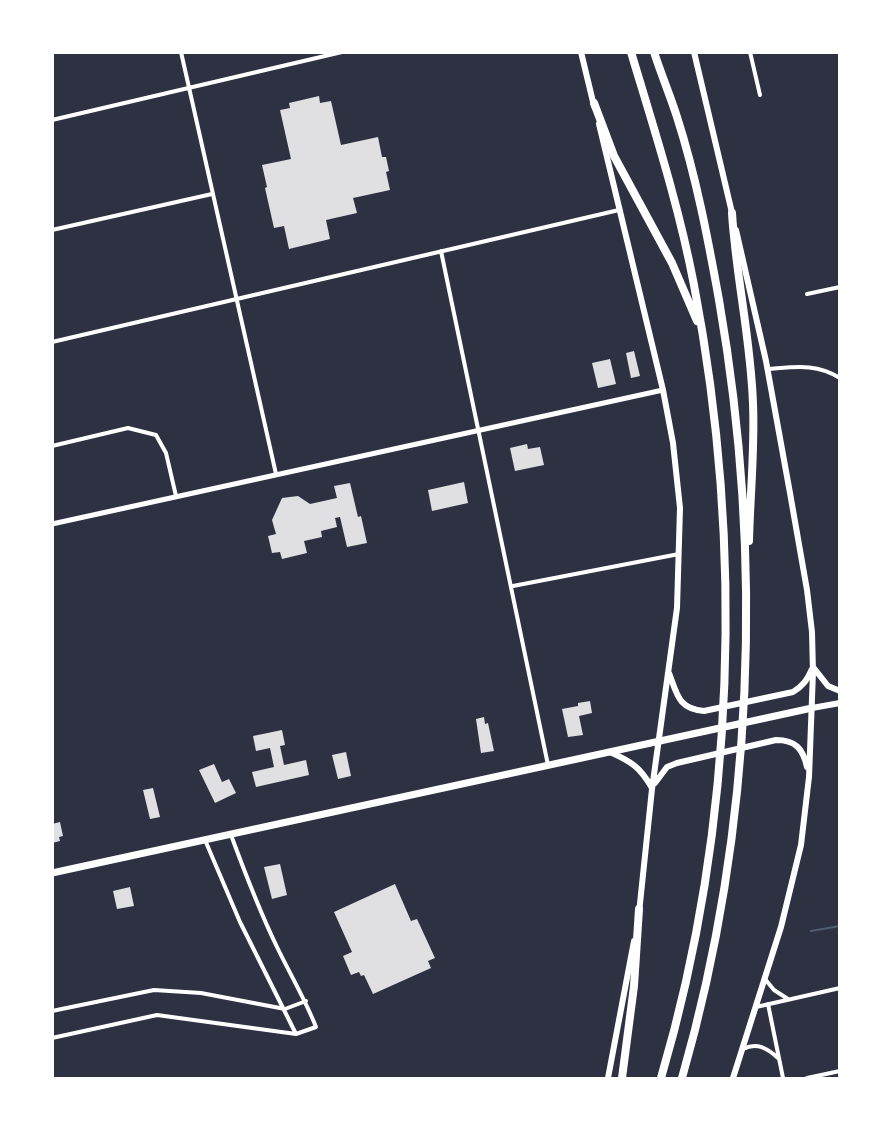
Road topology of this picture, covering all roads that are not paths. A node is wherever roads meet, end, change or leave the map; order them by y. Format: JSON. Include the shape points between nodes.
{"nodes":[{"id":1,"x":181,"y":52,"type":"edge"},
{"id":2,"x":342,"y":52,"type":"edge"},
{"id":3,"x":581,"y":52,"type":"edge"},
{"id":4,"x":631,"y":52,"type":"edge"},
{"id":5,"x":654,"y":52,"type":"edge"},
{"id":6,"x":694,"y":52,"type":"edge"},
{"id":7,"x":750,"y":52,"type":"edge"},
{"id":8,"x":189,"y":88,"type":"junction"},
{"id":9,"x":760,"y":95,"type":"dead end"},
{"id":10,"x":594,"y":103,"type":"junction"},
{"id":11,"x":52,"y":120,"type":"edge"},
{"id":12,"x":212,"y":194,"type":"junction"},
{"id":13,"x":620,"y":210,"type":"junction"},
{"id":14,"x":732,"y":213,"type":"junction"},
{"id":15,"x":52,"y":230,"type":"edge"},
{"id":16,"x":441,"y":251,"type":"junction"},
{"id":17,"x":840,"y":288,"type":"edge"},
{"id":18,"x":807,"y":294,"type":"dead end"},
{"id":19,"x":237,"y":299,"type":"junction"},
{"id":20,"x":703,"y":335,"type":"junction"},
{"id":21,"x":52,"y":342,"type":"edge"},
{"id":22,"x":768,"y":369,"type":"junction"},
{"id":23,"x":840,"y":378,"type":"edge"},
{"id":24,"x":663,"y":390,"type":"junction"},
{"id":25,"x":479,"y":429,"type":"junction"},
{"id":26,"x":52,"y":446,"type":"edge"},
{"id":27,"x":276,"y":474,"type":"junction"},
{"id":28,"x":176,"y":496,"type":"junction"},
{"id":29,"x":52,"y":524,"type":"edge"},
{"id":30,"x":680,"y":553,"type":"junction"},
{"id":31,"x":513,"y":586,"type":"junction"},
{"id":32,"x":747,"y":600,"type":"junction"},
{"id":33,"x":813,"y":666,"type":"junction"},
{"id":34,"x":669,"y":673,"type":"junction"},
{"id":35,"x":840,"y":691,"type":"edge"},
{"id":36,"x":840,"y":703,"type":"edge"},
{"id":37,"x":812,"y":708,"type":"junction"},
{"id":38,"x":659,"y":742,"type":"junction"},
{"id":39,"x":610,"y":752,"type":"junction"},
{"id":40,"x":548,"y":766,"type":"junction"},
{"id":41,"x":809,"y":777,"type":"junction"},
{"id":42,"x":652,"y":789,"type":"junction"},
{"id":43,"x":231,"y":835,"type":"junction"},
{"id":44,"x":205,"y":840,"type":"junction"},
{"id":45,"x":52,"y":873,"type":"edge"},
{"id":46,"x":639,"y":909,"type":"junction"},
{"id":47,"x":765,"y":979,"type":"junction"},
{"id":48,"x":840,"y":988,"type":"edge"},
{"id":49,"x":789,"y":999,"type":"junction"},
{"id":50,"x":306,"y":1001,"type":"junction"},
{"id":51,"x":768,"y":1004,"type":"junction"},
{"id":52,"x":755,"y":1007,"type":"junction"},
{"id":53,"x":285,"y":1009,"type":"junction"},
{"id":54,"x":52,"y":1011,"type":"edge"},
{"id":55,"x":296,"y":1034,"type":"junction"},
{"id":56,"x":52,"y":1038,"type":"edge"},
{"id":57,"x":742,"y":1050,"type":"junction"},
{"id":58,"x":779,"y":1059,"type":"junction"},
{"id":59,"x":840,"y":1071,"type":"edge"},
{"id":60,"x":608,"y":1078,"type":"edge"},
{"id":61,"x":622,"y":1078,"type":"edge"},
{"id":62,"x":661,"y":1078,"type":"edge"},
{"id":63,"x":682,"y":1078,"type":"edge"},
{"id":64,"x":733,"y":1078,"type":"edge"},
{"id":65,"x":783,"y":1078,"type":"edge"},
{"id":66,"x":807,"y":1078,"type":"edge"}],
"edges":[{"from":1,"to":8,"type":"street"},
{"from":2,"to":8,"type":"street"},
{"from":3,"to":10,"type":"main road"},
{"from":4,"to":20,"type":"highway","via":[[667,171]]},
{"from":5,"to":32,"type":"highway","via":[[690,166],[724,329],[737,440]]},
{"from":6,"to":14,"type":"main road"},
{"from":7,"to":9,"type":"street"},
{"from":8,"to":11,"type":"street"},
{"from":8,"to":12,"type":"street"},
{"from":10,"to":13,"type":"main road"},
{"from":10,"to":20,"type":"highway","via":[[614,156],[672,263]]},
{"from":12,"to":15,"type":"street"},
{"from":12,"to":19,"type":"street"},
{"from":13,"to":16,"type":"street"},
{"from":13,"to":24,"type":"main road"},
{"from":14,"to":22,"type":"main road"},
{"from":14,"to":32,"type":"highway","via":[[753,405]]},
{"from":16,"to":19,"type":"street"},
{"from":16,"to":25,"type":"street"},
{"from":17,"to":18,"type":"street"},
{"from":19,"to":21,"type":"street"},
{"from":19,"to":27,"type":"street"},
{"from":20,"to":62,"type":"highway","via":[[724,547],[724,681],[701,905]]},
{"from":22,"to":23,"type":"street","via":[[819,368]]},
{"from":22,"to":33,"type":"main road","via":[[807,590]]},
{"from":24,"to":25,"type":"street"},
{"from":24,"to":30,"type":"main road","via":[[677,479]]},
{"from":25,"to":27,"type":"street"},
{"from":25,"to":31,"type":"street"},
{"from":26,"to":28,"type":"street","via":[[128,428],[156,435],[166,453]]},
{"from":27,"to":28,"type":"street"},
{"from":28,"to":29,"type":"street"},
{"from":30,"to":31,"type":"street"},
{"from":30,"to":34,"type":"main road"},
{"from":31,"to":40,"type":"street"},
{"from":32,"to":63,"type":"highway","via":[[739,770],[720,916]]},
{"from":33,"to":34,"type":"main road","via":[[807,680],[792,692],[704,711],[683,705]]},
{"from":33,"to":35,"type":"main road","via":[[828,686]]},
{"from":33,"to":37,"type":"main road"},
{"from":34,"to":38,"type":"main road"},
{"from":36,"to":37,"type":"main road"},
{"from":37,"to":38,"type":"highway"},
{"from":37,"to":41,"type":"main road"},
{"from":38,"to":39,"type":"highway"},
{"from":38,"to":42,"type":"main road"},
{"from":39,"to":40,"type":"highway"},
{"from":39,"to":42,"type":"main road","via":[[631,761]]},
{"from":40,"to":43,"type":"highway"},
{"from":41,"to":42,"type":"main road","via":[[804,754],[797,745],[776,740],[677,763],[667,767]]},
{"from":41,"to":47,"type":"main road","via":[[801,845]]},
{"from":42,"to":46,"type":"main road"},
{"from":43,"to":44,"type":"highway"},
{"from":43,"to":50,"type":"street","via":[[253,896]]},
{"from":44,"to":45,"type":"highway"},
{"from":44,"to":53,"type":"street","via":[[240,922]]},
{"from":46,"to":60,"type":"main road"},
{"from":46,"to":61,"type":"highway"},
{"from":47,"to":49,"type":"street"},
{"from":47,"to":52,"type":"main road"},
{"from":48,"to":49,"type":"street"},
{"from":49,"to":51,"type":"street"},
{"from":50,"to":53,"type":"street"},
{"from":50,"to":55,"type":"street","via":[[316,1027]]},
{"from":51,"to":52,"type":"street"},
{"from":51,"to":58,"type":"street"},
{"from":52,"to":57,"type":"main road"},
{"from":53,"to":54,"type":"street","via":[[201,993],[154,990]]},
{"from":53,"to":55,"type":"street"},
{"from":55,"to":56,"type":"street","via":[[157,1015]]},
{"from":57,"to":58,"type":"street","via":[[758,1046]]},
{"from":57,"to":64,"type":"main road"},
{"from":58,"to":65,"type":"street"},
{"from":59,"to":66,"type":"street"}]}
